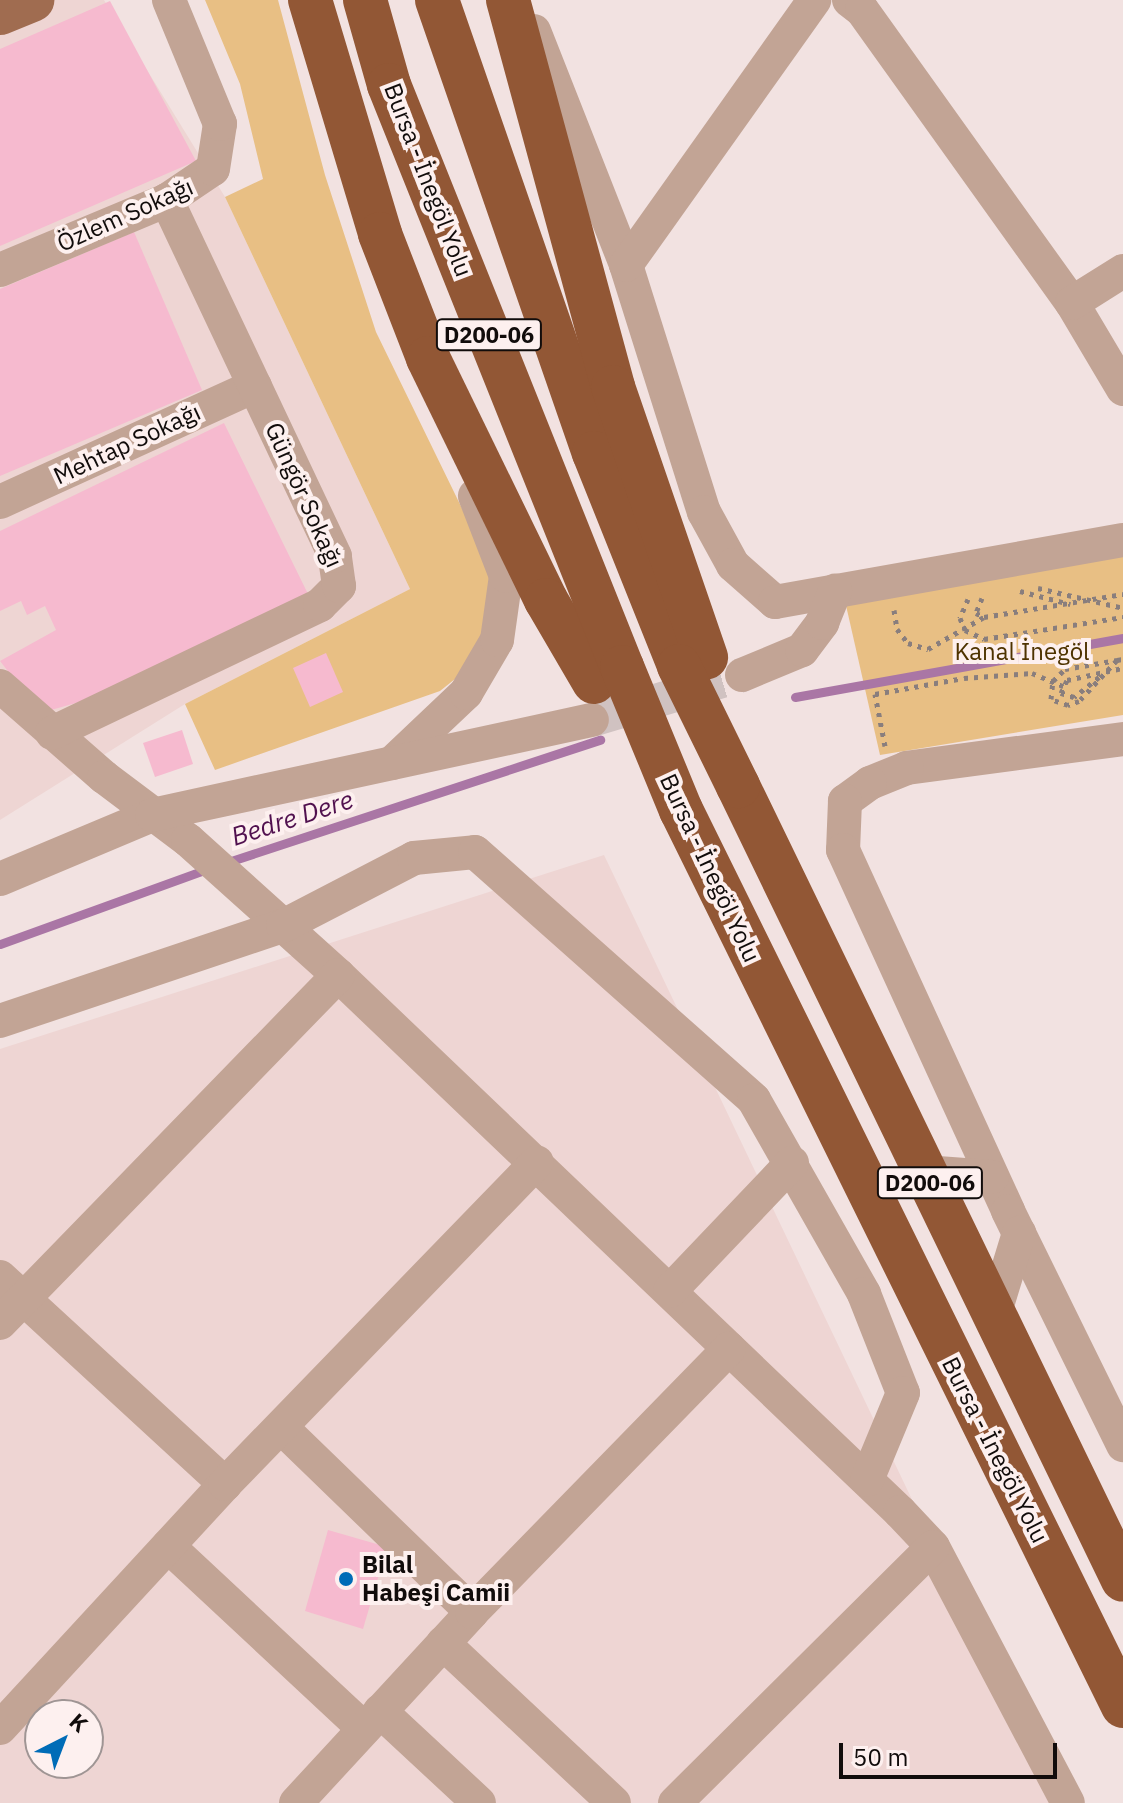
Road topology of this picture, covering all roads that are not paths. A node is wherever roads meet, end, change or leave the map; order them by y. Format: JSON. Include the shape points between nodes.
{"nodes":[{"id":1,"x":32,"y":0,"type":"edge"},
{"id":2,"x":169,"y":0,"type":"edge"},
{"id":3,"x":310,"y":0,"type":"edge"},
{"id":4,"x":365,"y":0,"type":"edge"},
{"id":5,"x":437,"y":0,"type":"edge"},
{"id":6,"x":508,"y":0,"type":"edge"},
{"id":7,"x":522,"y":0,"type":"edge"},
{"id":8,"x":814,"y":0,"type":"edge"},
{"id":9,"x":849,"y":0,"type":"edge"},
{"id":10,"x":0,"y":13,"type":"edge"},
{"id":11,"x":167,"y":200,"type":"junction"},
{"id":12,"x":626,"y":265,"type":"junction"},
{"id":13,"x":0,"y":270,"type":"edge"},
{"id":14,"x":1123,"y":271,"type":"edge"},
{"id":15,"x":1072,"y":303,"type":"junction"},
{"id":16,"x":439,"y":381,"type":"junction"},
{"id":17,"x":255,"y":386,"type":"junction"},
{"id":18,"x":1123,"y":389,"type":"edge"},
{"id":19,"x":0,"y":502,"type":"edge"},
{"id":20,"x":1123,"y":540,"type":"edge"},
{"id":21,"x":835,"y":591,"type":"junction"},
{"id":22,"x":709,"y":666,"type":"junction"},
{"id":23,"x":0,"y":686,"type":"edge"},
{"id":24,"x":603,"y":690,"type":"junction"},
{"id":25,"x":52,"y":733,"type":"junction"},
{"id":26,"x":1123,"y":739,"type":"edge"},
{"id":27,"x":391,"y":763,"type":"junction"},
{"id":28,"x":152,"y":815,"type":"junction"},
{"id":29,"x":0,"y":879,"type":"edge"},
{"id":30,"x":273,"y":917,"type":"junction"},
{"id":31,"x":338,"y":975,"type":"junction"},
{"id":32,"x":0,"y":1021,"type":"edge"},
{"id":33,"x":537,"y":1162,"type":"junction"},
{"id":34,"x":792,"y":1163,"type":"junction"},
{"id":35,"x":924,"y":1172,"type":"junction"},
{"id":36,"x":992,"y":1177,"type":"junction"},
{"id":37,"x":1019,"y":1233,"type":"junction"},
{"id":38,"x":670,"y":1291,"type":"junction"},
{"id":39,"x":7,"y":1300,"type":"edge"},
{"id":40,"x":994,"y":1315,"type":"junction"},
{"id":41,"x":729,"y":1349,"type":"junction"},
{"id":42,"x":1108,"y":1379,"type":"edge"},
{"id":43,"x":283,"y":1429,"type":"junction"},
{"id":44,"x":1123,"y":1445,"type":"edge"},
{"id":45,"x":867,"y":1480,"type":"junction"},
{"id":46,"x":225,"y":1484,"type":"junction"},
{"id":47,"x":168,"y":1546,"type":"junction"},
{"id":48,"x":933,"y":1547,"type":"junction"},
{"id":49,"x":1123,"y":1580,"type":"edge"},
{"id":50,"x":472,"y":1612,"type":"junction"},
{"id":51,"x":443,"y":1643,"type":"junction"},
{"id":52,"x":1123,"y":1706,"type":"edge"},
{"id":53,"x":372,"y":1720,"type":"junction"},
{"id":54,"x":0,"y":1728,"type":"edge"},
{"id":55,"x":1058,"y":1798,"type":"edge"},
{"id":56,"x":296,"y":1803,"type":"edge"},
{"id":57,"x":479,"y":1803,"type":"edge"},
{"id":58,"x":614,"y":1803,"type":"edge"},
{"id":59,"x":675,"y":1803,"type":"edge"}],
"edges":[{"from":1,"to":10,"type":"main road"},
{"from":2,"to":11,"type":"street","name":"Özlem Sokağı","via":[[220,124],[221,141],[213,169]]},
{"from":3,"to":16,"type":"highway","via":[[380,234]]},
{"from":4,"to":24,"type":"highway","name":"Bursa - İnegöl Yolu","number":"D200-06","via":[[389,85]]},
{"from":5,"to":22,"type":"highway","number":"D200-06","via":[[594,453]]},
{"from":6,"to":22,"type":"highway","via":[[613,387]]},
{"from":7,"to":12,"type":"street"},
{"from":8,"to":12,"type":"street"},
{"from":9,"to":15,"type":"street","via":[[862,10]]},
{"from":11,"to":13,"type":"street","name":"Özlem Sokağı"},
{"from":11,"to":17,"type":"street","name":"Güngör Sokağı"},
{"from":12,"to":21,"type":"street","via":[[704,512],[733,565],[775,602]]},
{"from":14,"to":15,"type":"street"},
{"from":15,"to":18,"type":"street"},
{"from":16,"to":24,"type":"highway","via":[[546,600]]},
{"from":16,"to":27,"type":"street","via":[[445,419],[506,576],[506,597],[497,640],[479,677]]},
{"from":17,"to":19,"type":"street","name":"Mehtap Sokağı"},
{"from":17,"to":25,"type":"street","name":"Güngör Sokağı","via":[[335,556],[339,586],[320,605]]},
{"from":20,"to":21,"type":"street"},
{"from":21,"to":22,"type":"street","via":[[822,623],[802,650]]},
{"from":22,"to":35,"type":"highway","number":"D200-06","bridge":true,"via":[[750,780]]},
{"from":23,"to":25,"type":"street"},
{"from":24,"to":27,"type":"street"},
{"from":24,"to":52,"type":"highway","name":"Bursa - İnegöl Yolu","number":"D200-06","bridge":true,"via":[[800,1060]]},
{"from":25,"to":28,"type":"street"},
{"from":26,"to":36,"type":"street","via":[[891,774],[845,801],[843,850]]},
{"from":27,"to":28,"type":"street"},
{"from":28,"to":29,"type":"street"},
{"from":28,"to":30,"type":"street","via":[[188,840]]},
{"from":30,"to":31,"type":"street"},
{"from":30,"to":32,"type":"street"},
{"from":30,"to":34,"type":"street","via":[[414,858],[475,852],[754,1100]]},
{"from":31,"to":33,"type":"street"},
{"from":31,"to":39,"type":"street"},
{"from":33,"to":38,"type":"street"},
{"from":33,"to":43,"type":"street"},
{"from":34,"to":38,"type":"street"},
{"from":34,"to":45,"type":"street","via":[[864,1294],[903,1393]]},
{"from":35,"to":36,"type":"street"},
{"from":35,"to":40,"type":"highway","number":"D200-06"},
{"from":36,"to":37,"type":"street"},
{"from":37,"to":40,"type":"street"},
{"from":37,"to":42,"type":"street"},
{"from":38,"to":41,"type":"street"},
{"from":39,"to":46,"type":"street"},
{"from":40,"to":49,"type":"highway","number":"D200-06"},
{"from":41,"to":45,"type":"street"},
{"from":41,"to":50,"type":"street"},
{"from":42,"to":44,"type":"street"},
{"from":43,"to":46,"type":"street"},
{"from":43,"to":50,"type":"street"},
{"from":45,"to":48,"type":"street"},
{"from":46,"to":47,"type":"street"},
{"from":47,"to":53,"type":"street"},
{"from":47,"to":54,"type":"street"},
{"from":48,"to":55,"type":"street"},
{"from":48,"to":59,"type":"street"},
{"from":50,"to":51,"type":"street"},
{"from":51,"to":53,"type":"street"},
{"from":51,"to":58,"type":"street"},
{"from":53,"to":56,"type":"street"},
{"from":53,"to":57,"type":"street"}]}
